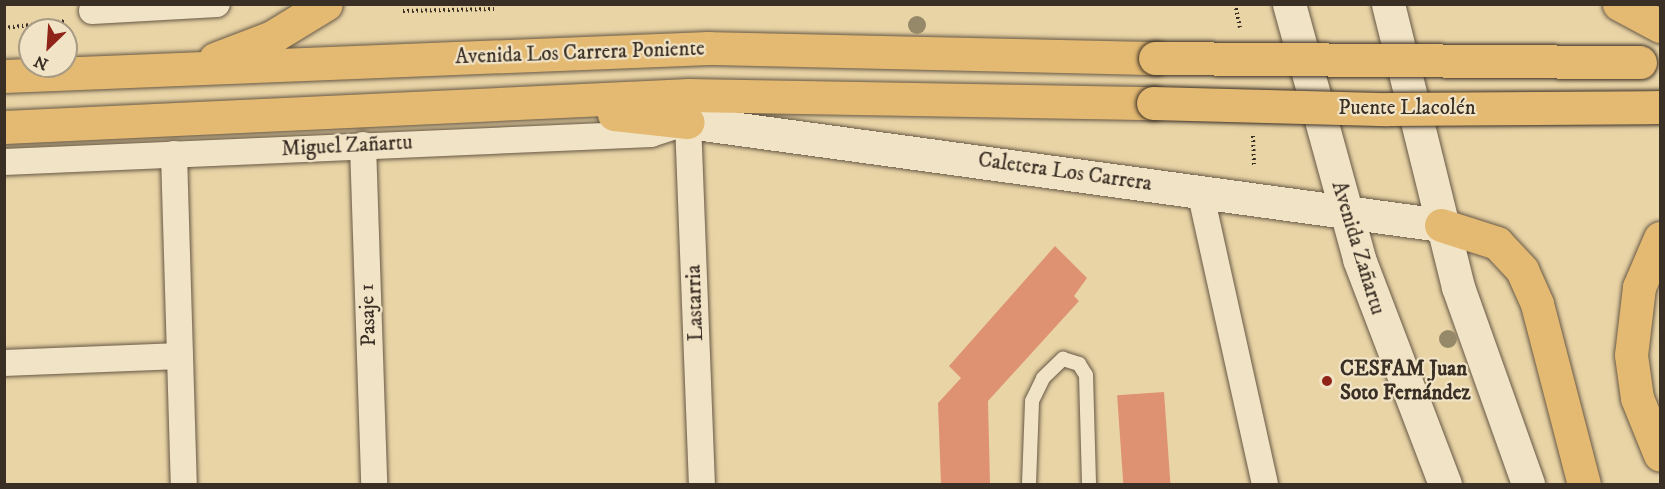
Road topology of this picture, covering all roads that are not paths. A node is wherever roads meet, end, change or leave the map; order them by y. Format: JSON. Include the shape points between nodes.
{"nodes":[{"id":1,"x":217,"y":4,"type":"edge"},
{"id":2,"x":326,"y":4,"type":"edge"},
{"id":3,"x":1289,"y":4,"type":"edge"},
{"id":4,"x":1388,"y":4,"type":"edge"},
{"id":5,"x":1619,"y":4,"type":"edge"},
{"id":6,"x":92,"y":11,"type":"road end"},
{"id":7,"x":1660,"y":26,"type":"edge"},
{"id":8,"x":1660,"y":62,"type":"edge"},
{"id":9,"x":187,"y":69,"type":"junction"},
{"id":10,"x":4,"y":76,"type":"edge"},
{"id":11,"x":526,"y":103,"type":"junction"},
{"id":12,"x":1660,"y":107,"type":"edge"},
{"id":13,"x":688,"y":122,"type":"junction"},
{"id":14,"x":4,"y":127,"type":"edge"},
{"id":15,"x":363,"y":146,"type":"junction"},
{"id":16,"x":174,"y":154,"type":"junction"},
{"id":17,"x":4,"y":162,"type":"edge"},
{"id":18,"x":1200,"y":191,"type":"junction"},
{"id":19,"x":1346,"y":214,"type":"junction"},
{"id":20,"x":1441,"y":225,"type":"junction"},
{"id":21,"x":1660,"y":238,"type":"edge"},
{"id":22,"x":180,"y":356,"type":"junction"},
{"id":23,"x":4,"y":363,"type":"edge"},
{"id":24,"x":1660,"y":455,"type":"edge"},
{"id":25,"x":184,"y":484,"type":"edge"},
{"id":26,"x":374,"y":484,"type":"edge"},
{"id":27,"x":702,"y":484,"type":"edge"},
{"id":28,"x":1029,"y":484,"type":"edge"},
{"id":29,"x":1089,"y":484,"type":"edge"},
{"id":30,"x":1265,"y":484,"type":"edge"},
{"id":31,"x":1445,"y":484,"type":"edge"},
{"id":32,"x":1528,"y":484,"type":"edge"},
{"id":33,"x":1584,"y":484,"type":"edge"}],
"edges":[{"from":1,"to":6,"type":"street"},
{"from":2,"to":9,"type":"main road","via":[[272,37]]},
{"from":3,"to":19,"type":"street","name":"Avenida Zañartu"},
{"from":4,"to":20,"type":"street"},
{"from":5,"to":7,"type":"main road"},
{"from":8,"to":9,"type":"main road","name":"Avenida Los Carrera Poniente","bridge":true,"via":[[1155,58],[708,48]]},
{"from":9,"to":10,"type":"main road","name":"Avenida Los Carrera Poniente"},
{"from":11,"to":12,"type":"main road","name":"Puente Llacolén","bridge":true,"via":[[747,94],[1388,109]]},
{"from":11,"to":13,"type":"main road"},
{"from":11,"to":14,"type":"main road"},
{"from":13,"to":15,"type":"street","name":"Miguel Zañartu","via":[[651,134]]},
{"from":13,"to":18,"type":"street","name":"Caletera Los Carrera"},
{"from":13,"to":27,"type":"street","name":"Lastarria"},
{"from":15,"to":16,"type":"street","name":"Miguel Zañartu"},
{"from":15,"to":26,"type":"street","name":"Pasaje 1"},
{"from":16,"to":17,"type":"street","name":"Miguel Zañartu"},
{"from":16,"to":22,"type":"street"},
{"from":18,"to":19,"type":"street","name":"Caletera Los Carrera"},
{"from":18,"to":30,"type":"street"},
{"from":19,"to":20,"type":"street","name":"Caletera Los Carrera"},
{"from":19,"to":31,"type":"street","name":"Avenida Zañartu","via":[[1374,304]]},
{"from":20,"to":32,"type":"street","via":[[1480,360]]},
{"from":20,"to":33,"type":"main road","via":[[1497,243],[1522,270],[1537,304]]},
{"from":21,"to":24,"type":"main road","via":[[1633,312],[1632,376]]},
{"from":22,"to":23,"type":"street"},
{"from":22,"to":25,"type":"street"},
{"from":28,"to":29,"type":"lane","via":[[1032,401],[1043,378],[1063,359],[1079,364],[1086,375]]}]}
